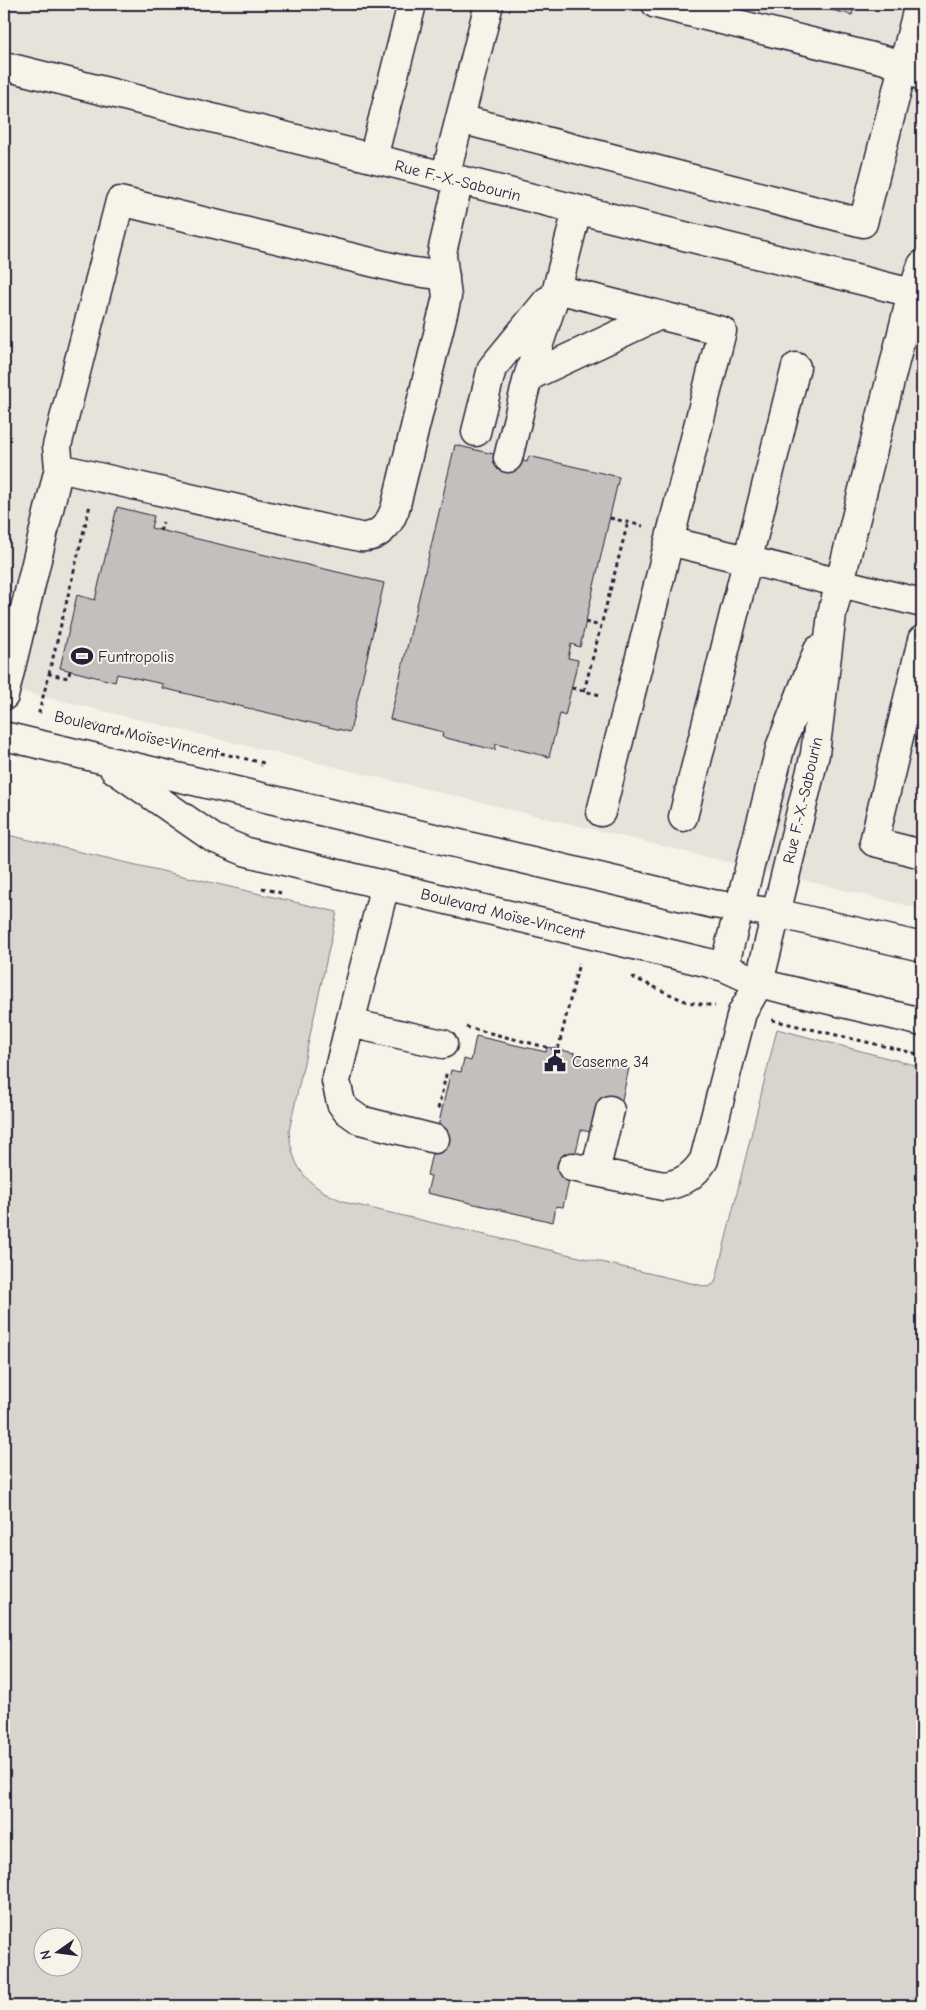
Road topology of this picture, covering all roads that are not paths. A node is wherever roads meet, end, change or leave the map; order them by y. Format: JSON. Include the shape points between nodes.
{"nodes":[{"id":1,"x":412,"y":4,"type":"edge"},
{"id":2,"x":489,"y":4,"type":"edge"},
{"id":3,"x":656,"y":4,"type":"edge"},
{"id":4,"x":919,"y":4,"type":"edge"},
{"id":5,"x":4,"y":66,"type":"edge"},
{"id":6,"x":913,"y":72,"type":"edge"},
{"id":7,"x":460,"y":119,"type":"junction"},
{"id":8,"x":373,"y":158,"type":"junction"},
{"id":9,"x":452,"y":178,"type":"junction"},
{"id":10,"x":578,"y":210,"type":"junction"},
{"id":11,"x":922,"y":265,"type":"edge"},
{"id":12,"x":445,"y":276,"type":"junction"},
{"id":13,"x":557,"y":289,"type":"junction"},
{"id":14,"x":917,"y":293,"type":"edge"},
{"id":15,"x":660,"y":315,"type":"junction"},
{"id":16,"x":796,"y":367,"type":"dead end"},
{"id":17,"x":528,"y":377,"type":"junction"},
{"id":18,"x":476,"y":432,"type":"dead end"},
{"id":19,"x":508,"y":458,"type":"dead end"},
{"id":20,"x":59,"y":468,"type":"junction"},
{"id":21,"x":669,"y":541,"type":"junction"},
{"id":22,"x":747,"y":559,"type":"junction"},
{"id":23,"x":840,"y":582,"type":"junction"},
{"id":24,"x":922,"y":603,"type":"edge"},
{"id":25,"x":832,"y":614,"type":"junction"},
{"id":26,"x":922,"y":640,"type":"edge"},
{"id":27,"x":4,"y":696,"type":"edge"},
{"id":28,"x":4,"y":736,"type":"edge"},
{"id":29,"x":103,"y":761,"type":"junction"},
{"id":30,"x":601,"y":812,"type":"dead end"},
{"id":31,"x":683,"y":817,"type":"dead end"},
{"id":32,"x":922,"y":854,"type":"edge"},
{"id":33,"x":385,"y":885,"type":"junction"},
{"id":34,"x":739,"y":908,"type":"junction"},
{"id":35,"x":776,"y":913,"type":"junction"},
{"id":36,"x":922,"y":947,"type":"edge"},
{"id":37,"x":724,"y":967,"type":"junction"},
{"id":38,"x":759,"y":983,"type":"junction"},
{"id":39,"x":742,"y":1013,"type":"junction"},
{"id":40,"x":922,"y":1022,"type":"edge"},
{"id":41,"x":350,"y":1023,"type":"junction"},
{"id":42,"x":452,"y":1047,"type":"road end"},
{"id":43,"x":610,"y":1110,"type":"dead end"},
{"id":44,"x":435,"y":1139,"type":"dead end"}],
"edges":[{"from":1,"to":8,"type":"street"},
{"from":2,"to":7,"type":"street"},
{"from":3,"to":6,"type":"street","via":[[885,60]]},
{"from":4,"to":6,"type":"street"},
{"from":5,"to":8,"type":"street","name":"Rue F.-X.-Sabourin"},
{"from":6,"to":7,"type":"street","via":[[863,223]]},
{"from":7,"to":9,"type":"street"},
{"from":8,"to":9,"type":"street","name":"Rue F.-X.-Sabourin"},
{"from":9,"to":10,"type":"street","name":"Rue F.-X.-Sabourin"},
{"from":9,"to":12,"type":"street","via":[[443,248]]},
{"from":10,"to":13,"type":"street"},
{"from":10,"to":14,"type":"street","name":"Rue F.-X.-Sabourin"},
{"from":11,"to":14,"type":"street","name":"Rue F.-X.-Sabourin"},
{"from":12,"to":20,"type":"street","via":[[447,297],[395,509],[378,534],[360,537]]},
{"from":12,"to":20,"type":"street","via":[[408,271],[120,201],[57,446]]},
{"from":13,"to":15,"type":"street"},
{"from":13,"to":17,"type":"street"},
{"from":13,"to":18,"type":"street","via":[[492,368]]},
{"from":14,"to":23,"type":"street","name":"Rue F.-X.-Sabourin"},
{"from":15,"to":17,"type":"street"},
{"from":15,"to":21,"type":"street","via":[[722,331]]},
{"from":16,"to":22,"type":"street"},
{"from":17,"to":19,"type":"street"},
{"from":20,"to":27,"type":"street"},
{"from":21,"to":22,"type":"street"},
{"from":21,"to":30,"type":"street"},
{"from":22,"to":23,"type":"street"},
{"from":22,"to":31,"type":"street"},
{"from":23,"to":24,"type":"street"},
{"from":23,"to":25,"type":"street","name":"Rue F.-X.-Sabourin"},
{"from":25,"to":34,"type":"street","name":"Rue F.-X.-Sabourin","via":[[781,745]]},
{"from":25,"to":35,"type":"street","name":"Rue F.-X.-Sabourin","via":[[816,754]]},
{"from":26,"to":32,"type":"street","via":[[874,842]]},
{"from":28,"to":29,"type":"street","name":"Boulevard Moïse-Vincent"},
{"from":29,"to":33,"type":"street","name":"Boulevard Moïse-Vincent","via":[[232,847]]},
{"from":29,"to":34,"type":"street","name":"Boulevard Moïse-Vincent"},
{"from":33,"to":37,"type":"street","name":"Boulevard Moïse-Vincent"},
{"from":33,"to":41,"type":"street"},
{"from":34,"to":35,"type":"street","name":"Boulevard Moïse-Vincent"},
{"from":34,"to":37,"type":"street","name":"Rue F.-X.-Sabourin"},
{"from":35,"to":36,"type":"street","name":"Boulevard Moïse-Vincent"},
{"from":35,"to":38,"type":"street","name":"Rue F.-X.-Sabourin"},
{"from":37,"to":38,"type":"street","name":"Boulevard Moïse-Vincent"},
{"from":37,"to":39,"type":"street"},
{"from":38,"to":39,"type":"street","name":"Rue F.-X.-Sabourin"},
{"from":38,"to":40,"type":"street","name":"Boulevard Moïse-Vincent"},
{"from":39,"to":43,"type":"street","name":"Rue F.-X.-Sabourin","via":[[707,1151],[694,1174],[680,1183],[663,1186],[584,1169]]},
{"from":41,"to":42,"type":"street"},
{"from":41,"to":44,"type":"street","via":[[336,1081],[346,1110],[360,1120]]}]}
